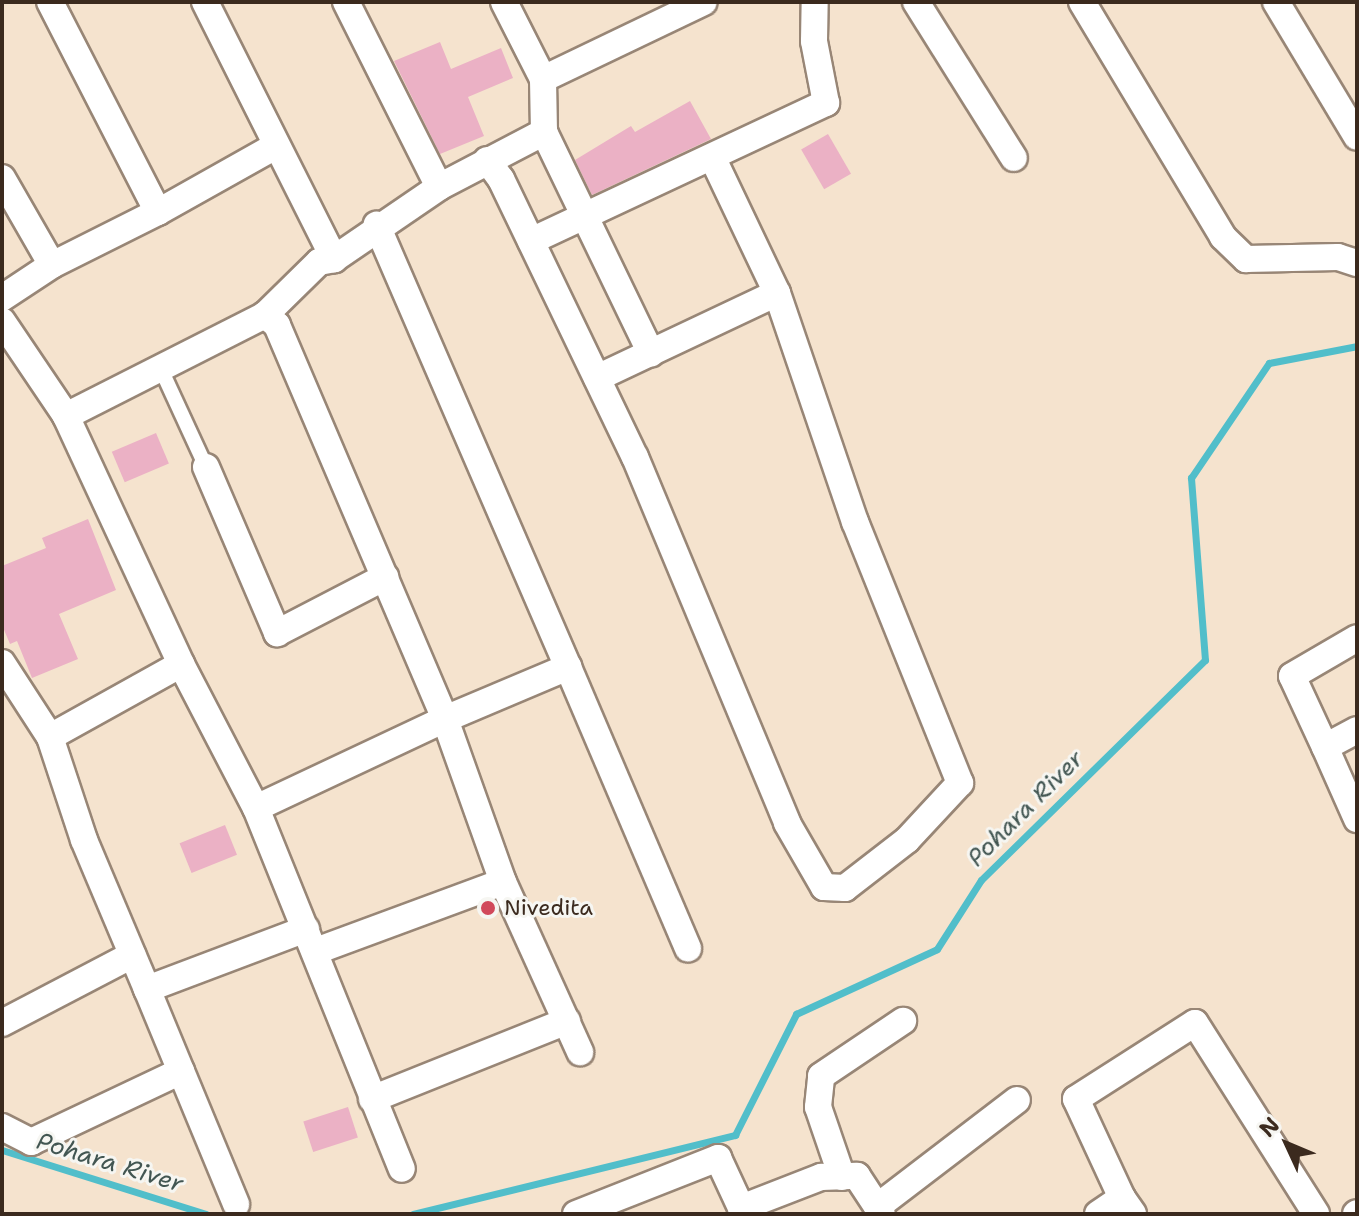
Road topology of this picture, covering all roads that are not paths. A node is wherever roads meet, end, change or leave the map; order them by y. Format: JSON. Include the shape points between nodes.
{"nodes":[{"id":1,"x":50,"y":2,"type":"edge"},
{"id":2,"x":205,"y":2,"type":"edge"},
{"id":3,"x":346,"y":2,"type":"edge"},
{"id":4,"x":504,"y":2,"type":"edge"},
{"id":5,"x":704,"y":2,"type":"edge"},
{"id":6,"x":815,"y":2,"type":"edge"},
{"id":7,"x":916,"y":2,"type":"edge"},
{"id":8,"x":1082,"y":2,"type":"edge"},
{"id":9,"x":1276,"y":2,"type":"edge"},
{"id":10,"x":651,"y":13,"type":"edge"},
{"id":11,"x":543,"y":79,"type":"junction"},
{"id":12,"x":544,"y":132,"type":"junction"},
{"id":13,"x":1357,"y":137,"type":"edge"},
{"id":14,"x":274,"y":147,"type":"junction"},
{"id":15,"x":1014,"y":158,"type":"dead end"},
{"id":16,"x":713,"y":159,"type":"junction"},
{"id":17,"x":487,"y":160,"type":"junction"},
{"id":18,"x":2,"y":178,"type":"edge"},
{"id":19,"x":439,"y":187,"type":"junction"},
{"id":20,"x":158,"y":212,"type":"junction"},
{"id":21,"x":589,"y":215,"type":"junction"},
{"id":22,"x":377,"y":225,"type":"junction"},
{"id":23,"x":531,"y":241,"type":"junction"},
{"id":24,"x":334,"y":259,"type":"junction"},
{"id":25,"x":1357,"y":263,"type":"edge"},
{"id":26,"x":52,"y":265,"type":"junction"},
{"id":27,"x":777,"y":293,"type":"junction"},
{"id":28,"x":2,"y":298,"type":"edge"},
{"id":29,"x":265,"y":315,"type":"junction"},
{"id":30,"x":2,"y":321,"type":"edge"},
{"id":31,"x":651,"y":353,"type":"junction"},
{"id":32,"x":160,"y":367,"type":"junction"},
{"id":33,"x":597,"y":378,"type":"junction"},
{"id":34,"x":66,"y":416,"type":"junction"},
{"id":35,"x":206,"y":467,"type":"joint"},
{"id":36,"x":385,"y":577,"type":"junction"},
{"id":37,"x":1357,"y":638,"type":"edge"},
{"id":38,"x":2,"y":663,"type":"edge"},
{"id":39,"x":181,"y":664,"type":"junction"},
{"id":40,"x":568,"y":667,"type":"junction"},
{"id":41,"x":445,"y":719,"type":"junction"},
{"id":42,"x":1357,"y":730,"type":"edge"},
{"id":43,"x":50,"y":737,"type":"junction"},
{"id":44,"x":1325,"y":747,"type":"junction"},
{"id":45,"x":256,"y":808,"type":"junction"},
{"id":46,"x":1357,"y":819,"type":"edge"},
{"id":47,"x":503,"y":882,"type":"junction"},
{"id":48,"x":311,"y":940,"type":"junction"},
{"id":49,"x":688,"y":948,"type":"dead end"},
{"id":50,"x":132,"y":955,"type":"junction"},
{"id":51,"x":147,"y":989,"type":"junction"},
{"id":52,"x":567,"y":1021,"type":"junction"},
{"id":53,"x":903,"y":1021,"type":"dead end"},
{"id":54,"x":2,"y":1023,"type":"edge"},
{"id":55,"x":580,"y":1052,"type":"dead end"},
{"id":56,"x":181,"y":1071,"type":"junction"},
{"id":57,"x":372,"y":1099,"type":"junction"},
{"id":58,"x":1017,"y":1100,"type":"dead end"},
{"id":59,"x":2,"y":1127,"type":"edge"},
{"id":60,"x":402,"y":1169,"type":"dead end"},
{"id":61,"x":842,"y":1177,"type":"junction"},
{"id":62,"x":236,"y":1204,"type":"dead end"},
{"id":63,"x":1127,"y":1206,"type":"edge"},
{"id":64,"x":603,"y":1209,"type":"edge"},
{"id":65,"x":880,"y":1210,"type":"edge"},
{"id":66,"x":742,"y":1211,"type":"edge"},
{"id":67,"x":576,"y":1214,"type":"edge"},
{"id":68,"x":1098,"y":1214,"type":"edge"},
{"id":69,"x":1316,"y":1214,"type":"edge"}],
"edges":[{"from":1,"to":20,"type":"street"},
{"from":2,"to":14,"type":"street"},
{"from":3,"to":19,"type":"street"},
{"from":4,"to":11,"type":"street"},
{"from":5,"to":10,"type":"street"},
{"from":6,"to":16,"type":"street","via":[[814,41],[826,103]]},
{"from":7,"to":15,"type":"street"},
{"from":8,"to":25,"type":"street","via":[[1223,237],[1246,259],[1338,257]]},
{"from":9,"to":13,"type":"street"},
{"from":10,"to":11,"type":"street"},
{"from":11,"to":12,"type":"street"},
{"from":12,"to":17,"type":"street"},
{"from":12,"to":21,"type":"street"},
{"from":14,"to":20,"type":"street"},
{"from":14,"to":24,"type":"street"},
{"from":16,"to":21,"type":"street"},
{"from":16,"to":27,"type":"street"},
{"from":17,"to":19,"type":"street"},
{"from":17,"to":23,"type":"street"},
{"from":18,"to":26,"type":"street"},
{"from":19,"to":22,"type":"street"},
{"from":20,"to":26,"type":"street"},
{"from":21,"to":23,"type":"street"},
{"from":21,"to":31,"type":"street"},
{"from":22,"to":24,"type":"street"},
{"from":22,"to":40,"type":"street"},
{"from":23,"to":33,"type":"street"},
{"from":24,"to":29,"type":"street","via":[[319,262]]},
{"from":26,"to":28,"type":"street"},
{"from":27,"to":31,"type":"street"},
{"from":27,"to":33,"type":"street","via":[[855,522],[960,783],[907,840],[845,888],[824,887],[787,823]]},
{"from":29,"to":32,"type":"street"},
{"from":29,"to":36,"type":"street","via":[[277,325]]},
{"from":30,"to":34,"type":"street"},
{"from":31,"to":33,"type":"street"},
{"from":32,"to":34,"type":"street"},
{"from":32,"to":35,"type":"lane"},
{"from":34,"to":39,"type":"street"},
{"from":35,"to":36,"type":"street","via":[[277,633]]},
{"from":36,"to":41,"type":"street"},
{"from":37,"to":44,"type":"street","via":[[1292,676]]},
{"from":38,"to":43,"type":"street"},
{"from":39,"to":43,"type":"street"},
{"from":39,"to":45,"type":"street"},
{"from":40,"to":41,"type":"street"},
{"from":40,"to":49,"type":"street"},
{"from":41,"to":45,"type":"street"},
{"from":41,"to":47,"type":"street"},
{"from":42,"to":44,"type":"street"},
{"from":43,"to":50,"type":"street","via":[[84,840]]},
{"from":44,"to":46,"type":"street"},
{"from":45,"to":48,"type":"street"},
{"from":47,"to":48,"type":"street"},
{"from":47,"to":52,"type":"street"},
{"from":48,"to":51,"type":"street"},
{"from":48,"to":57,"type":"street"},
{"from":50,"to":51,"type":"street"},
{"from":50,"to":54,"type":"street"},
{"from":51,"to":56,"type":"street"},
{"from":52,"to":55,"type":"street"},
{"from":52,"to":57,"type":"street"},
{"from":53,"to":61,"type":"street","via":[[821,1076],[818,1107]]},
{"from":56,"to":59,"type":"street","via":[[31,1142]]},
{"from":56,"to":62,"type":"street"},
{"from":57,"to":60,"type":"street"},
{"from":58,"to":65,"type":"street"},
{"from":61,"to":65,"type":"street","via":[[857,1176]]},
{"from":61,"to":66,"type":"street","via":[[821,1177]]},
{"from":63,"to":68,"type":"street"},
{"from":63,"to":69,"type":"street","via":[[1076,1099],[1195,1023]]},
{"from":64,"to":66,"type":"street","via":[[718,1158]]},
{"from":64,"to":67,"type":"street"}]}
